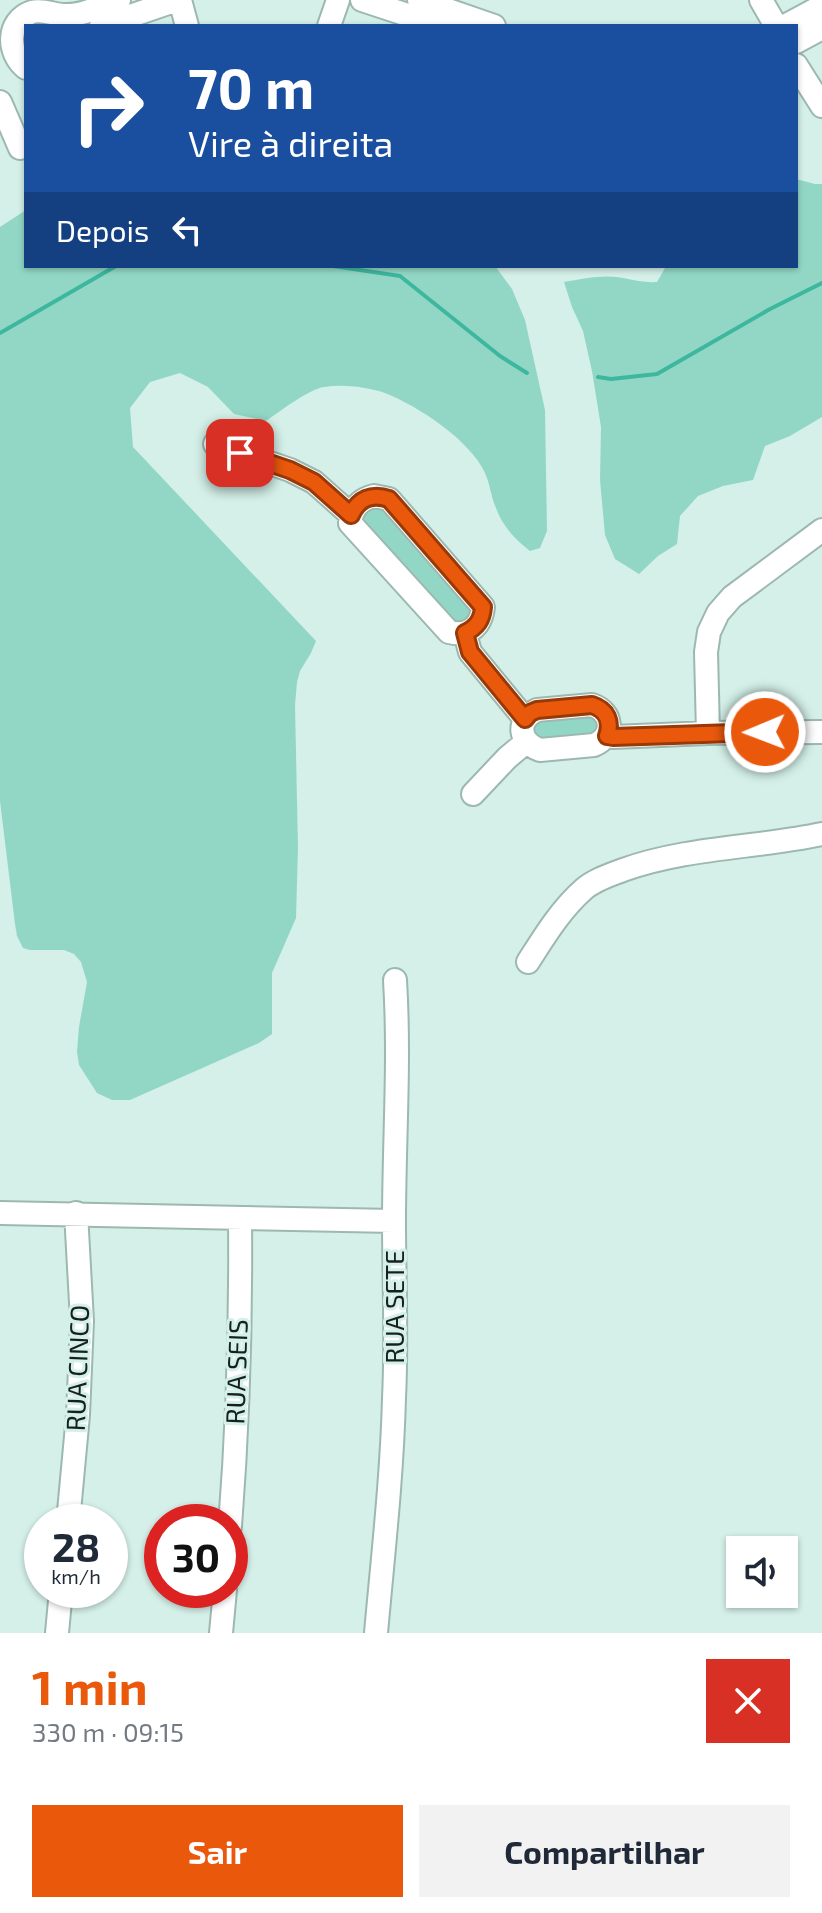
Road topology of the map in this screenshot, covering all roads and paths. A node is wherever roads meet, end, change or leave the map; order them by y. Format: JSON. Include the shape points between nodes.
{"nodes":[{"id":1,"x":119,"y":0,"type":"edge"},
{"id":2,"x":178,"y":0,"type":"edge"},
{"id":3,"x":338,"y":0,"type":"edge"},
{"id":4,"x":362,"y":0,"type":"edge"},
{"id":5,"x":419,"y":0,"type":"edge"},
{"id":6,"x":761,"y":0,"type":"edge"},
{"id":7,"x":822,"y":6,"type":"edge"},
{"id":8,"x":450,"y":12,"type":"edge"},
{"id":9,"x":107,"y":24,"type":"edge"},
{"id":10,"x":186,"y":24,"type":"edge"},
{"id":11,"x":330,"y":24,"type":"edge"},
{"id":12,"x":488,"y":24,"type":"edge"},
{"id":13,"x":775,"y":24,"type":"edge"},
{"id":14,"x":789,"y":24,"type":"edge"},
{"id":15,"x":822,"y":28,"type":"edge"},
{"id":16,"x":798,"y":41,"type":"edge"},
{"id":17,"x":6,"y":50,"type":"edge"},
{"id":18,"x":24,"y":66,"type":"edge"},
{"id":19,"x":798,"y":68,"type":"edge"},
{"id":20,"x":0,"y":102,"type":"edge"},
{"id":21,"x":822,"y":106,"type":"edge"},
{"id":22,"x":20,"y":148,"type":"dead end"},
{"id":23,"x":215,"y":444,"type":"dead end"},
{"id":24,"x":351,"y":515,"type":"junction"},
{"id":25,"x":822,"y":530,"type":"edge"},
{"id":26,"x":465,"y":633,"type":"junction"},
{"id":27,"x":525,"y":719,"type":"junction"},
{"id":28,"x":822,"y":732,"type":"edge"},
{"id":29,"x":708,"y":733,"type":"junction"},
{"id":30,"x":607,"y":736,"type":"junction"},
{"id":31,"x":526,"y":742,"type":"junction"},
{"id":32,"x":473,"y":794,"type":"dead end"},
{"id":33,"x":822,"y":834,"type":"edge"},
{"id":34,"x":528,"y":962,"type":"dead end"},
{"id":35,"x":395,"y":980,"type":"dead end"},
{"id":36,"x":0,"y":1213,"type":"edge"},
{"id":37,"x":76,"y":1213,"type":"junction"},
{"id":38,"x":240,"y":1218,"type":"junction"},
{"id":39,"x":394,"y":1221,"type":"junction"},
{"id":40,"x":70,"y":1504,"type":"edge"},
{"id":41,"x":231,"y":1504,"type":"edge"},
{"id":42,"x":59,"y":1608,"type":"edge"},
{"id":43,"x":223,"y":1608,"type":"edge"},
{"id":44,"x":57,"y":1633,"type":"edge"},
{"id":45,"x":221,"y":1633,"type":"edge"},
{"id":46,"x":376,"y":1633,"type":"edge"}],
"edges":[{"from":1,"to":17,"type":"street","via":[[67,15],[31,13],[19,21]]},
{"from":2,"to":9,"type":"street"},
{"from":2,"to":10,"type":"street"},
{"from":3,"to":11,"type":"street"},
{"from":4,"to":8,"type":"street"},
{"from":5,"to":8,"type":"street"},
{"from":6,"to":13,"type":"street"},
{"from":7,"to":14,"type":"street"},
{"from":8,"to":12,"type":"street"},
{"from":15,"to":16,"type":"street"},
{"from":17,"to":18,"type":"street"},
{"from":19,"to":21,"type":"street"},
{"from":20,"to":22,"type":"street"},
{"from":23,"to":24,"type":"street","via":[[314,482]]},
{"from":24,"to":26,"type":"street","via":[[350,523],[449,632]]},
{"from":24,"to":26,"type":"street","via":[[366,498],[389,499],[483,607],[479,623]]},
{"from":25,"to":29,"type":"street","via":[[718,613],[706,652]]},
{"from":26,"to":27,"type":"street","via":[[470,652]]},
{"from":27,"to":30,"type":"street","via":[[537,710],[592,705],[606,713]]},
{"from":27,"to":31,"type":"street"},
{"from":28,"to":29,"type":"street"},
{"from":29,"to":30,"type":"street"},
{"from":30,"to":31,"type":"street","via":[[594,745],[540,750]]},
{"from":31,"to":32,"type":"street"},
{"from":33,"to":34,"type":"street","via":[[685,853],[607,876],[586,886],[570,903]]},
{"from":35,"to":39,"type":"street","name":"RUA SETE"},
{"from":36,"to":37,"type":"street"},
{"from":37,"to":38,"type":"street"},
{"from":37,"to":40,"type":"street","name":"RUA CINCO","via":[[82,1321]]},
{"from":38,"to":39,"type":"street"},
{"from":38,"to":41,"type":"street","name":"RUA SEIS"},
{"from":39,"to":46,"type":"street","name":"RUA SETE","via":[[394,1399]]},
{"from":42,"to":44,"type":"street"},
{"from":43,"to":45,"type":"street"}]}
